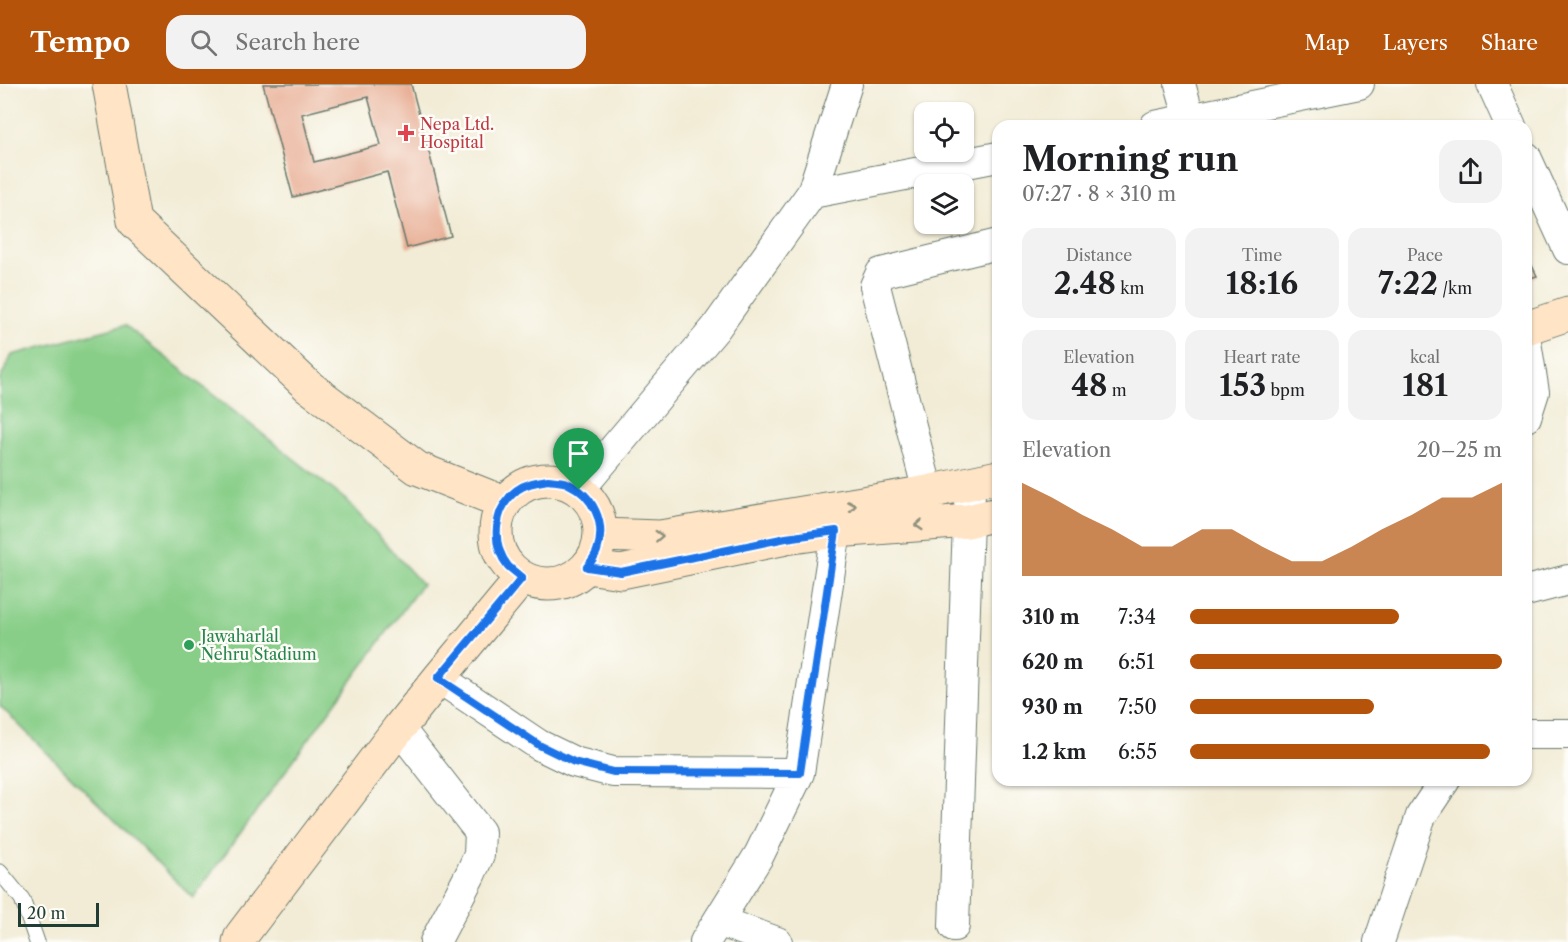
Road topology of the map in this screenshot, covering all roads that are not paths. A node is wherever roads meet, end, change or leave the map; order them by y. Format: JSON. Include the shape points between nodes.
{"nodes":[{"id":1,"x":109,"y":84,"type":"edge"},
{"id":2,"x":847,"y":84,"type":"edge"},
{"id":3,"x":1180,"y":84,"type":"edge"},
{"id":4,"x":1359,"y":84,"type":"edge"},
{"id":5,"x":1492,"y":84,"type":"edge"},
{"id":6,"x":1190,"y":120,"type":"edge"},
{"id":7,"x":1200,"y":120,"type":"edge"},
{"id":8,"x":1508,"y":120,"type":"edge"},
{"id":9,"x":992,"y":158,"type":"edge"},
{"id":10,"x":1532,"y":170,"type":"edge"},
{"id":11,"x":812,"y":193,"type":"junction"},
{"id":12,"x":992,"y":245,"type":"edge"},
{"id":13,"x":1568,"y":249,"type":"edge"},
{"id":14,"x":1568,"y":314,"type":"edge"},
{"id":15,"x":1532,"y":326,"type":"edge"},
{"id":16,"x":1532,"y":380,"type":"edge"},
{"id":17,"x":1532,"y":398,"type":"edge"},
{"id":18,"x":984,"y":479,"type":"edge"},
{"id":19,"x":579,"y":490,"type":"junction"},
{"id":20,"x":928,"y":492,"type":"junction"},
{"id":21,"x":505,"y":503,"type":"junction"},
{"id":22,"x":983,"y":518,"type":"edge"},
{"id":23,"x":836,"y":531,"type":"junction"},
{"id":24,"x":601,"y":534,"type":"junction"},
{"id":25,"x":587,"y":567,"type":"junction"},
{"id":26,"x":522,"y":578,"type":"junction"},
{"id":27,"x":1568,"y":580,"type":"edge"},
{"id":28,"x":1532,"y":589,"type":"edge"},
{"id":29,"x":438,"y":678,"type":"junction"},
{"id":30,"x":399,"y":728,"type":"junction"},
{"id":31,"x":1532,"y":734,"type":"edge"},
{"id":32,"x":1568,"y":734,"type":"edge"},
{"id":33,"x":800,"y":773,"type":"junction"},
{"id":34,"x":1440,"y":786,"type":"edge"},
{"id":35,"x":0,"y":872,"type":"edge"},
{"id":36,"x":954,"y":926,"type":"dead end"},
{"id":37,"x":712,"y":931,"type":"edge"},
{"id":38,"x":36,"y":942,"type":"edge"},
{"id":39,"x":239,"y":942,"type":"edge"},
{"id":40,"x":435,"y":942,"type":"edge"},
{"id":41,"x":777,"y":942,"type":"edge"},
{"id":42,"x":1380,"y":942,"type":"edge"}],
"edges":[{"from":1,"to":21,"type":"main road","via":[[134,221],[308,386],[417,468]]},
{"from":2,"to":11,"type":"street"},
{"from":3,"to":6,"type":"street"},
{"from":4,"to":7,"type":"street"},
{"from":5,"to":8,"type":"street"},
{"from":9,"to":11,"type":"street"},
{"from":10,"to":13,"type":"street"},
{"from":11,"to":19,"type":"street","via":[[715,329]]},
{"from":12,"to":20,"type":"street","via":[[881,273],[875,286]]},
{"from":14,"to":15,"type":"main road"},
{"from":16,"to":17,"type":"street"},
{"from":18,"to":20,"type":"main road"},
{"from":18,"to":22,"type":"street"},
{"from":19,"to":21,"type":"main road","via":[[564,482],[540,481],[517,491]]},
{"from":19,"to":24,"type":"main road","via":[[591,502]]},
{"from":24,"to":20,"type":"main road","one_way":true,"via":[[660,537]]},
{"from":21,"to":26,"type":"main road","via":[[498,518],[499,551],[508,567]]},
{"from":22,"to":23,"type":"main road","one_way":true},
{"from":22,"to":36,"type":"street"},
{"from":23,"to":25,"type":"main road","via":[[621,572]]},
{"from":23,"to":33,"type":"street"},
{"from":24,"to":25,"type":"main road","via":[[597,552]]},
{"from":25,"to":26,"type":"main road","via":[[556,584]]},
{"from":26,"to":29,"type":"main road"},
{"from":27,"to":28,"type":"street"},
{"from":29,"to":30,"type":"main road"},
{"from":29,"to":33,"type":"street","via":[[539,745],[574,762],[613,772]]},
{"from":30,"to":39,"type":"main road"},
{"from":30,"to":40,"type":"street","via":[[480,832],[479,855]]},
{"from":31,"to":32,"type":"street"},
{"from":33,"to":37,"type":"street","via":[[759,855]]},
{"from":34,"to":42,"type":"street","via":[[1421,816]]},
{"from":35,"to":38,"type":"lane","via":[[21,899]]},
{"from":37,"to":41,"type":"street"}]}
